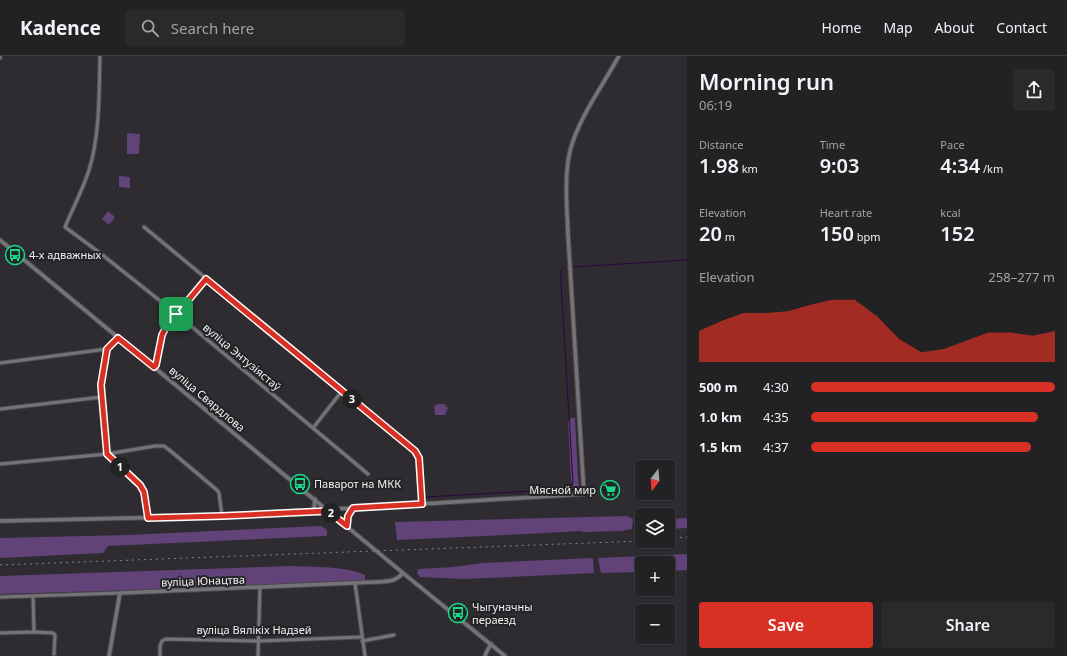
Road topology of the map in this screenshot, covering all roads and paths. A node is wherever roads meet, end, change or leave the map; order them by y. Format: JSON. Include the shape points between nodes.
{"nodes":[{"id":1,"x":100,"y":56,"type":"edge"},
{"id":2,"x":619,"y":56,"type":"edge"},
{"id":3,"x":144,"y":227,"type":"dead end"},
{"id":4,"x":0,"y":240,"type":"edge"},
{"id":5,"x":206,"y":279,"type":"junction"},
{"id":6,"x":176,"y":314,"type":"junction"},
{"id":7,"x":118,"y":338,"type":"junction"},
{"id":8,"x":107,"y":349,"type":"junction"},
{"id":9,"x":0,"y":363,"type":"edge"},
{"id":10,"x":154,"y":367,"type":"junction"},
{"id":11,"x":342,"y":391,"type":"junction"},
{"id":12,"x":102,"y":397,"type":"junction"},
{"id":13,"x":0,"y":409,"type":"edge"},
{"id":14,"x":313,"y":428,"type":"junction"},
{"id":15,"x":107,"y":454,"type":"junction"},
{"id":16,"x":0,"y":464,"type":"edge"},
{"id":17,"x":368,"y":474,"type":"dead end"},
{"id":18,"x":315,"y":499,"type":"junction"},
{"id":19,"x":422,"y":504,"type":"junction"},
{"id":20,"x":353,"y":508,"type":"junction"},
{"id":21,"x":328,"y":511,"type":"junction"},
{"id":22,"x":311,"y":512,"type":"junction"},
{"id":23,"x":222,"y":516,"type":"junction"},
{"id":24,"x":148,"y":518,"type":"junction"},
{"id":25,"x":0,"y":521,"type":"edge"},
{"id":26,"x":347,"y":526,"type":"junction"},
{"id":27,"x":403,"y":573,"type":"junction"},
{"id":28,"x":355,"y":583,"type":"junction"},
{"id":29,"x":260,"y":587,"type":"junction"},
{"id":30,"x":120,"y":593,"type":"junction"},
{"id":31,"x":34,"y":596,"type":"junction"},
{"id":32,"x":0,"y":597,"type":"edge"},
{"id":33,"x":34,"y":632,"type":"junction"},
{"id":34,"x":0,"y":633,"type":"edge"},
{"id":35,"x":394,"y":635,"type":"dead end"},
{"id":36,"x":362,"y":639,"type":"junction"},
{"id":37,"x":259,"y":641,"type":"junction"},
{"id":38,"x":491,"y":644,"type":"junction"},
{"id":39,"x":54,"y":654,"type":"dead end"},
{"id":40,"x":109,"y":656,"type":"edge"},
{"id":41,"x":160,"y":656,"type":"edge"},
{"id":42,"x":258,"y":656,"type":"edge"},
{"id":43,"x":365,"y":656,"type":"edge"},
{"id":44,"x":486,"y":656,"type":"edge"},
{"id":45,"x":505,"y":656,"type":"edge"}],
"edges":[{"from":1,"to":6,"type":"street","name":"вуліца Энтузіястаў","via":[[98,114],[89,170],[64,227]]},
{"from":2,"to":19,"type":"street","via":[[588,109],[570,150],[569,160],[568,234],[584,494]]},
{"from":3,"to":5,"type":"street"},
{"from":4,"to":7,"type":"street","name":"вуліца Свярдлова"},
{"from":5,"to":6,"type":"street"},
{"from":5,"to":11,"type":"street"},
{"from":6,"to":10,"type":"street","via":[[162,335]]},
{"from":6,"to":14,"type":"street","name":"вуліца Энтузіястаў"},
{"from":7,"to":8,"type":"street"},
{"from":7,"to":10,"type":"street","name":"вуліца Свярдлова"},
{"from":8,"to":9,"type":"street"},
{"from":8,"to":12,"type":"street","via":[[101,385]]},
{"from":10,"to":18,"type":"street","name":"вуліца Свярдлова"},
{"from":11,"to":14,"type":"street"},
{"from":11,"to":19,"type":"street","via":[[415,451],[419,458]]},
{"from":12,"to":13,"type":"street"},
{"from":12,"to":15,"type":"street"},
{"from":14,"to":17,"type":"street","name":"вуліца Энтузіястаў"},
{"from":15,"to":16,"type":"street"},
{"from":15,"to":23,"type":"street","via":[[164,446],[217,490]]},
{"from":15,"to":24,"type":"street","via":[[140,485],[144,492]]},
{"from":18,"to":21,"type":"street","name":"вуліца Свярдлова"},
{"from":18,"to":22,"type":"street"},
{"from":19,"to":20,"type":"street"},
{"from":20,"to":21,"type":"street"},
{"from":20,"to":26,"type":"street","via":[[348,516]]},
{"from":21,"to":22,"type":"street"},
{"from":21,"to":26,"type":"street","name":"вуліца Свярдлова"},
{"from":22,"to":23,"type":"street"},
{"from":23,"to":24,"type":"street"},
{"from":24,"to":25,"type":"street"},
{"from":26,"to":27,"type":"street","name":"вуліца Свярдлова"},
{"from":27,"to":28,"type":"street","name":"вуліца Юнацтва","via":[[392,581]]},
{"from":27,"to":38,"type":"street","name":"вуліца Свярдлова"},
{"from":28,"to":29,"type":"street","name":"вуліца Юнацтва"},
{"from":28,"to":36,"type":"street"},
{"from":29,"to":30,"type":"street","name":"вуліца Юнацтва"},
{"from":29,"to":37,"type":"street"},
{"from":30,"to":31,"type":"street","name":"вуліца Юнацтва"},
{"from":30,"to":40,"type":"street"},
{"from":31,"to":32,"type":"street","name":"вуліца Юнацтва"},
{"from":31,"to":33,"type":"street"},
{"from":33,"to":34,"type":"street"},
{"from":33,"to":39,"type":"street","via":[[55,635]]},
{"from":35,"to":36,"type":"street","name":"вуліца Вялікіх Надзей"},
{"from":36,"to":37,"type":"street","name":"вуліца Вялікіх Надзей"},
{"from":36,"to":43,"type":"street"},
{"from":37,"to":41,"type":"street","name":"вуліца Вялікіх Надзей","via":[[164,640],[161,643]]},
{"from":37,"to":42,"type":"street"},
{"from":38,"to":44,"type":"street"},
{"from":38,"to":45,"type":"street","name":"вуліца Свярдлова"}]}
